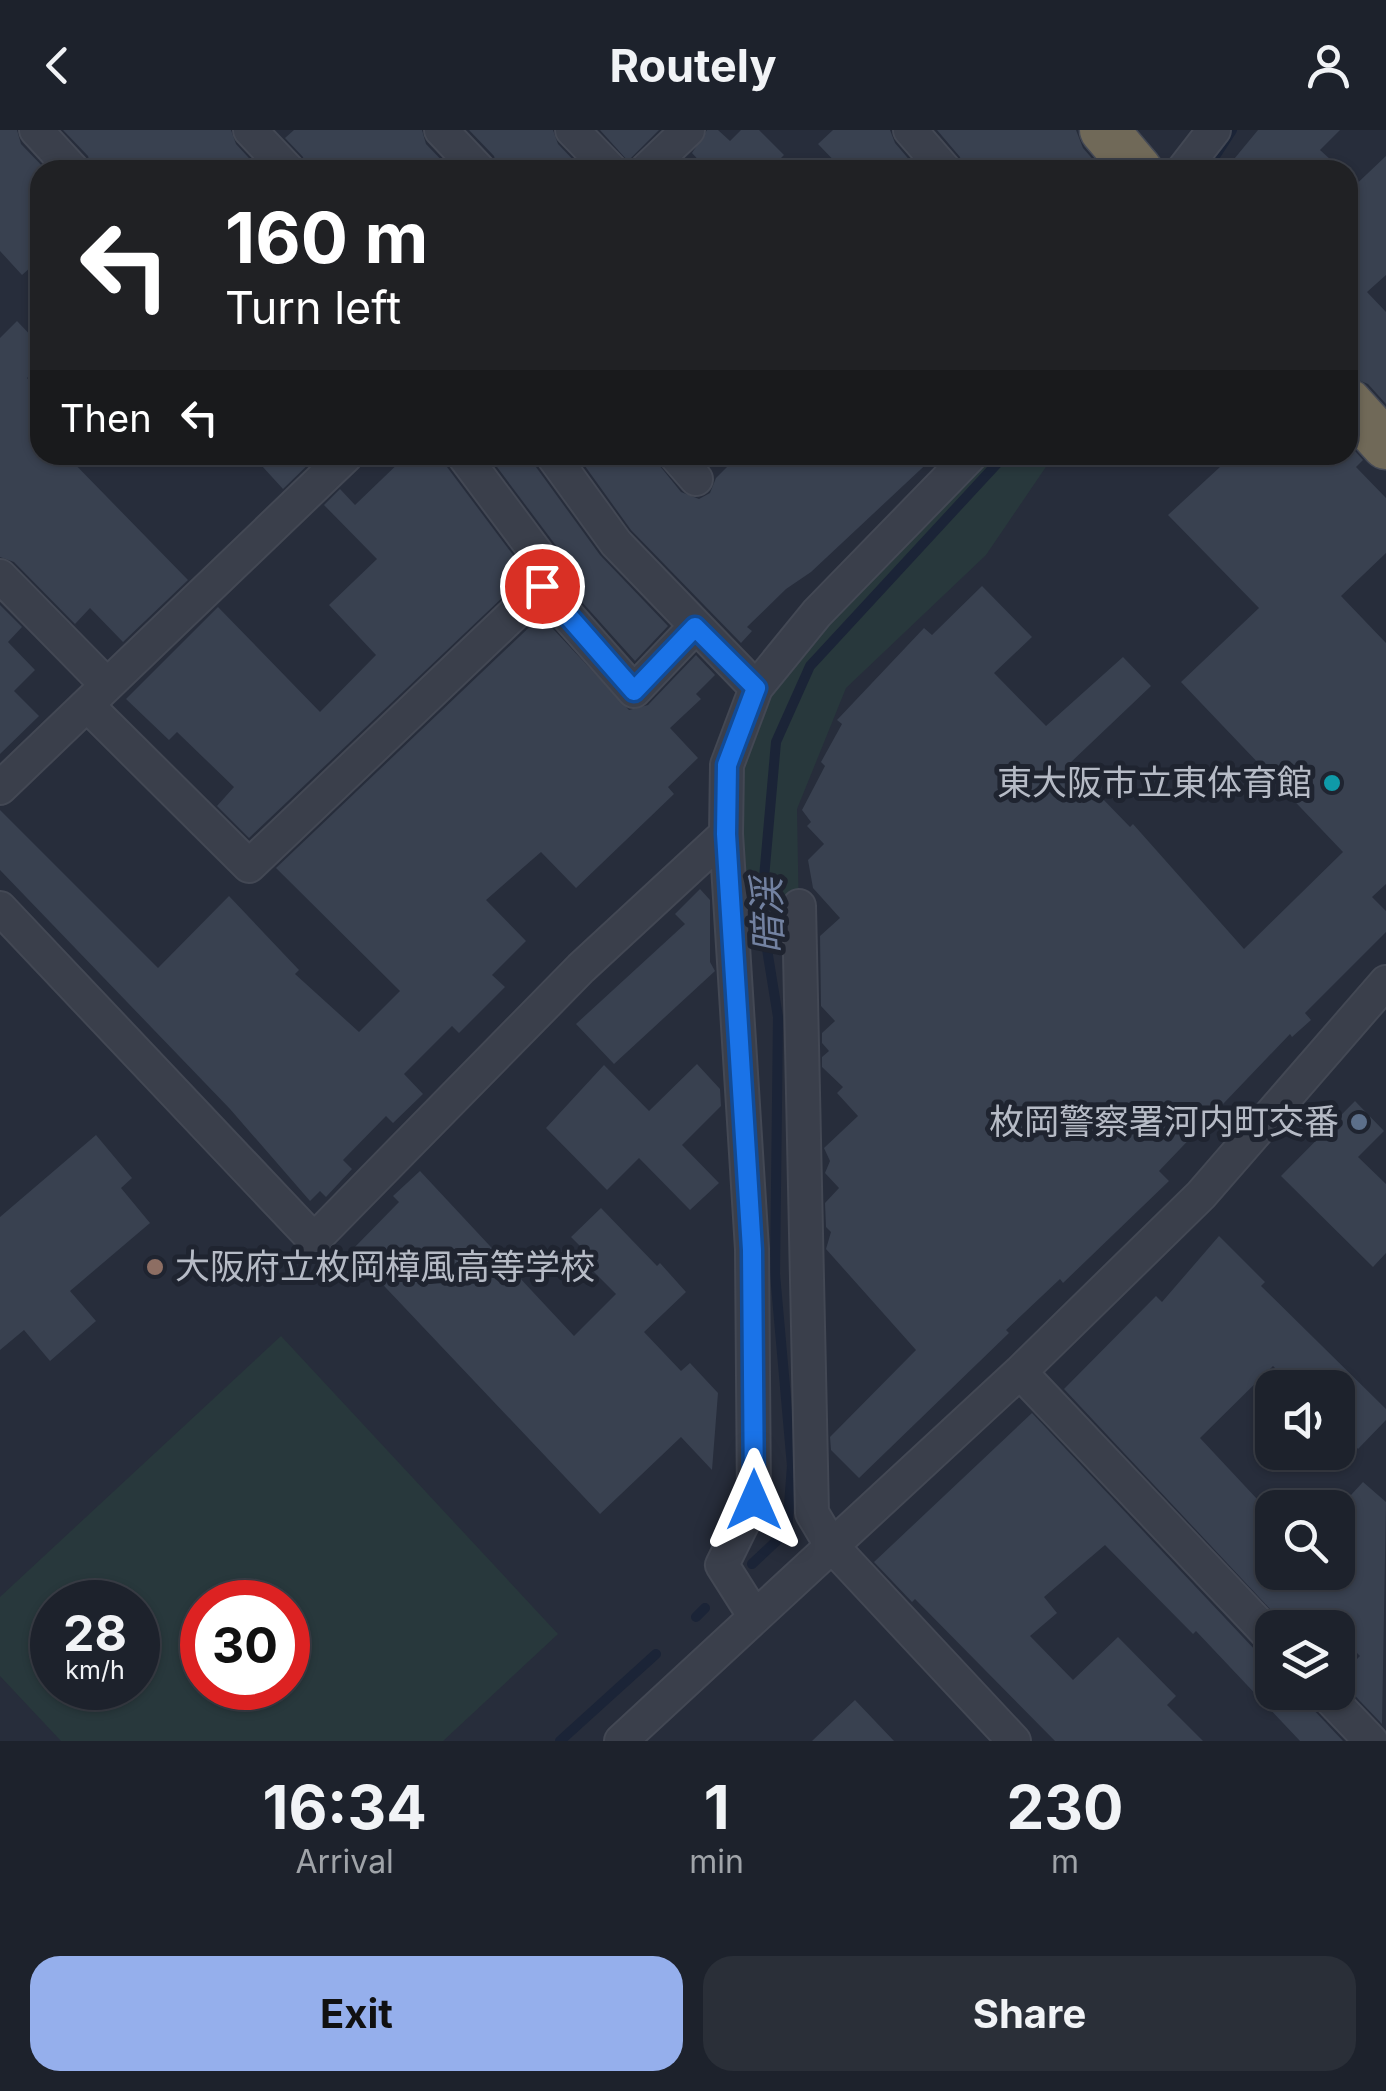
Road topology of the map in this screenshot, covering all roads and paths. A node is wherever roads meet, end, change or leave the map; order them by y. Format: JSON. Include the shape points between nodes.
{"nodes":[{"id":1,"x":36,"y":130,"type":"edge"},
{"id":2,"x":250,"y":130,"type":"edge"},
{"id":3,"x":441,"y":130,"type":"edge"},
{"id":4,"x":572,"y":130,"type":"edge"},
{"id":5,"x":910,"y":130,"type":"edge"},
{"id":6,"x":1104,"y":130,"type":"edge"},
{"id":7,"x":1214,"y":130,"type":"edge"},
{"id":8,"x":64,"y":160,"type":"edge"},
{"id":9,"x":278,"y":160,"type":"edge"},
{"id":10,"x":470,"y":160,"type":"edge"},
{"id":11,"x":601,"y":160,"type":"edge"},
{"id":12,"x":936,"y":160,"type":"edge"},
{"id":13,"x":1130,"y":160,"type":"edge"},
{"id":14,"x":1191,"y":160,"type":"edge"},
{"id":15,"x":1358,"y":414,"type":"edge"},
{"id":16,"x":1386,"y":445,"type":"edge"},
{"id":17,"x":331,"y":465,"type":"edge"},
{"id":18,"x":470,"y":465,"type":"edge"},
{"id":19,"x":559,"y":465,"type":"edge"},
{"id":20,"x":961,"y":465,"type":"edge"},
{"id":21,"x":0,"y":576,"type":"edge"},
{"id":22,"x":542,"y":586,"type":"junction"},
{"id":23,"x":695,"y":627,"type":"junction"},
{"id":24,"x":756,"y":688,"type":"junction"},
{"id":25,"x":97,"y":695,"type":"junction"},
{"id":26,"x":0,"y":788,"type":"edge"},
{"id":27,"x":726,"y":834,"type":"junction"},
{"id":28,"x":799,"y":906,"type":"dead end"},
{"id":29,"x":0,"y":908,"type":"edge"},
{"id":30,"x":1386,"y":982,"type":"edge"},
{"id":31,"x":1020,"y":1372,"type":"junction"},
{"id":32,"x":831,"y":1546,"type":"junction"},
{"id":33,"x":755,"y":1617,"type":"junction"},
{"id":34,"x":1255,"y":1620,"type":"edge"},
{"id":35,"x":1341,"y":1710,"type":"edge"},
{"id":36,"x":621,"y":1741,"type":"edge"},
{"id":37,"x":1014,"y":1741,"type":"edge"},
{"id":38,"x":1370,"y":1741,"type":"edge"}],
"edges":[{"from":1,"to":8,"type":"street"},
{"from":2,"to":9,"type":"street"},
{"from":3,"to":10,"type":"street"},
{"from":4,"to":11,"type":"street"},
{"from":5,"to":12,"type":"street"},
{"from":6,"to":13,"type":"highway"},
{"from":7,"to":14,"type":"street"},
{"from":15,"to":16,"type":"highway"},
{"from":17,"to":25,"type":"street"},
{"from":18,"to":22,"type":"street","via":[[547,567]]},
{"from":19,"to":23,"type":"street","via":[[616,543]]},
{"from":20,"to":24,"type":"street","via":[[817,613]]},
{"from":21,"to":25,"type":"street"},
{"from":22,"to":23,"type":"street","via":[[634,691]]},
{"from":22,"to":25,"type":"street","via":[[249,866]]},
{"from":23,"to":24,"type":"street"},
{"from":24,"to":27,"type":"street","via":[[727,765]]},
{"from":25,"to":26,"type":"street"},
{"from":27,"to":29,"type":"street","via":[[581,968],[314,1240]]},
{"from":27,"to":33,"type":"street","via":[[752,1250],[754,1500],[722,1565]]},
{"from":28,"to":32,"type":"street","via":[[812,1513]]},
{"from":30,"to":31,"type":"street","via":[[1201,1195]]},
{"from":31,"to":32,"type":"street"},
{"from":31,"to":34,"type":"street"},
{"from":32,"to":33,"type":"street"},
{"from":32,"to":37,"type":"street"},
{"from":33,"to":36,"type":"street"},
{"from":35,"to":38,"type":"street"}]}
